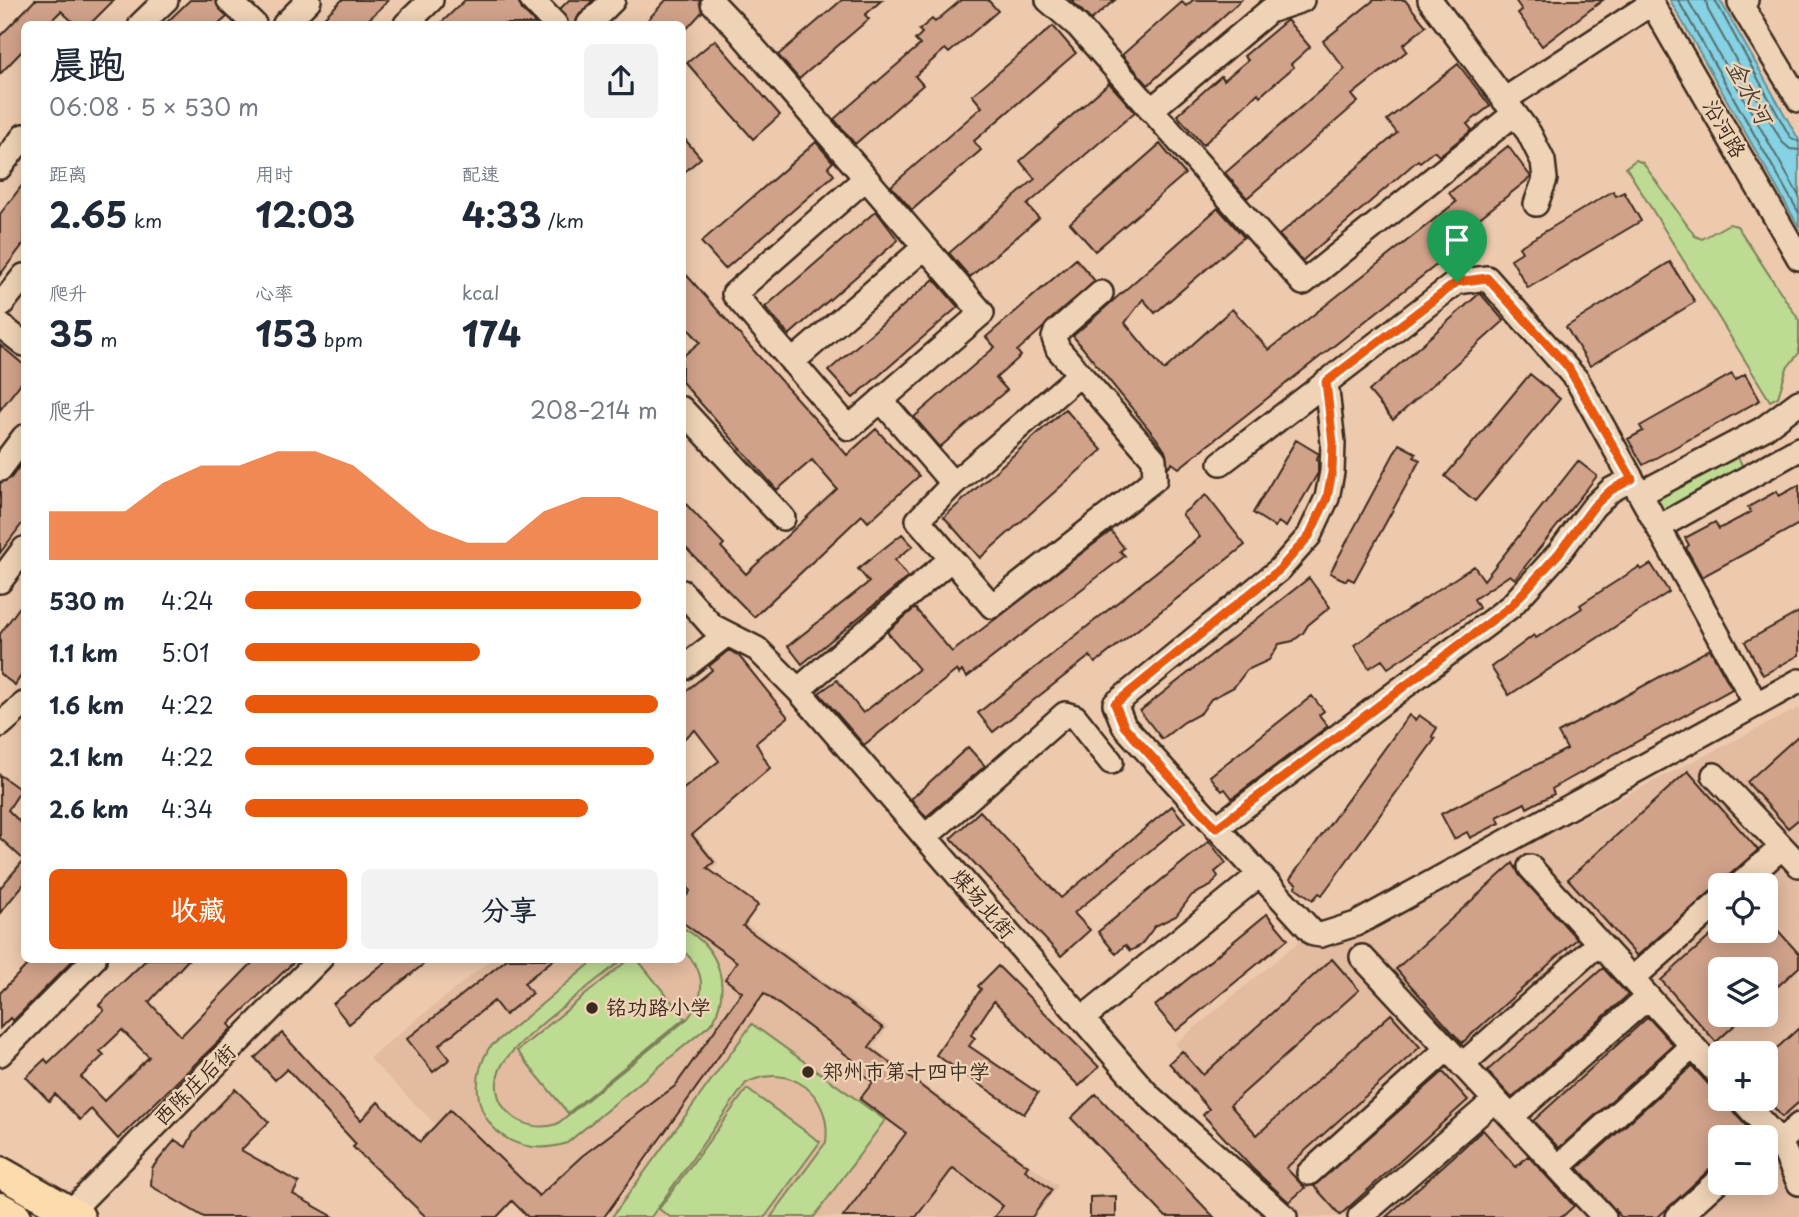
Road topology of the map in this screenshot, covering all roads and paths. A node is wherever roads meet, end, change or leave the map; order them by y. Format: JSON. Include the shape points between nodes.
{"nodes":[{"id":1,"x":166,"y":0,"type":"edge"},
{"id":2,"x":229,"y":0,"type":"edge"},
{"id":3,"x":309,"y":0,"type":"edge"},
{"id":4,"x":431,"y":0,"type":"edge"},
{"id":5,"x":532,"y":0,"type":"edge"},
{"id":6,"x":613,"y":0,"type":"edge"},
{"id":7,"x":1048,"y":0,"type":"edge"},
{"id":8,"x":1302,"y":0,"type":"edge"},
{"id":9,"x":1430,"y":0,"type":"edge"},
{"id":10,"x":1742,"y":1,"type":"edge"},
{"id":11,"x":1656,"y":2,"type":"edge"},
{"id":12,"x":713,"y":3,"type":"dead end"},
{"id":13,"x":144,"y":21,"type":"edge"},
{"id":14,"x":251,"y":21,"type":"edge"},
{"id":15,"x":288,"y":21,"type":"edge"},
{"id":16,"x":409,"y":21,"type":"edge"},
{"id":17,"x":552,"y":21,"type":"edge"},
{"id":18,"x":592,"y":21,"type":"edge"},
{"id":19,"x":1799,"y":100,"type":"edge"},
{"id":20,"x":1509,"y":107,"type":"junction"},
{"id":21,"x":1151,"y":110,"type":"junction"},
{"id":22,"x":21,"y":140,"type":"edge"},
{"id":23,"x":0,"y":167,"type":"edge"},
{"id":24,"x":866,"y":178,"type":"junction"},
{"id":25,"x":1536,"y":204,"type":"dead end"},
{"id":26,"x":925,"y":247,"type":"junction"},
{"id":27,"x":1799,"y":258,"type":"edge"},
{"id":28,"x":21,"y":280,"type":"edge"},
{"id":29,"x":1101,"y":293,"type":"dead end"},
{"id":30,"x":0,"y":306,"type":"edge"},
{"id":31,"x":0,"y":325,"type":"edge"},
{"id":32,"x":21,"y":342,"type":"edge"},
{"id":33,"x":792,"y":362,"type":"junction"},
{"id":34,"x":1080,"y":374,"type":"junction"},
{"id":35,"x":1326,"y":382,"type":"junction"},
{"id":36,"x":881,"y":400,"type":"junction"},
{"id":37,"x":1799,"y":402,"type":"edge"},
{"id":38,"x":686,"y":414,"type":"edge"},
{"id":39,"x":21,"y":441,"type":"edge"},
{"id":40,"x":1799,"y":449,"type":"edge"},
{"id":41,"x":1221,"y":463,"type":"dead end"},
{"id":42,"x":0,"y":469,"type":"edge"},
{"id":43,"x":953,"y":484,"type":"junction"},
{"id":44,"x":1636,"y":486,"type":"junction"},
{"id":45,"x":783,"y":518,"type":"dead end"},
{"id":46,"x":1659,"y":527,"type":"junction"},
{"id":47,"x":21,"y":553,"type":"edge"},
{"id":48,"x":951,"y":559,"type":"junction"},
{"id":49,"x":0,"y":581,"type":"edge"},
{"id":50,"x":686,"y":597,"type":"edge"},
{"id":51,"x":727,"y":634,"type":"junction"},
{"id":52,"x":686,"y":666,"type":"edge"},
{"id":53,"x":1799,"y":681,"type":"edge"},
{"id":54,"x":798,"y":690,"type":"junction"},
{"id":55,"x":1756,"y":704,"type":"junction"},
{"id":56,"x":21,"y":707,"type":"edge"},
{"id":57,"x":0,"y":725,"type":"edge"},
{"id":58,"x":1111,"y":762,"type":"dead end"},
{"id":59,"x":1714,"y":775,"type":"dead end"},
{"id":60,"x":1216,"y":828,"type":"junction"},
{"id":61,"x":925,"y":837,"type":"junction"},
{"id":62,"x":1793,"y":856,"type":"edge"},
{"id":63,"x":1531,"y":867,"type":"dead end"},
{"id":64,"x":1762,"y":873,"type":"edge"},
{"id":65,"x":1259,"y":875,"type":"junction"},
{"id":66,"x":1708,"y":912,"type":"edge"},
{"id":67,"x":1599,"y":943,"type":"junction"},
{"id":68,"x":1362,"y":957,"type":"dead end"},
{"id":69,"x":90,"y":963,"type":"edge"},
{"id":70,"x":316,"y":963,"type":"edge"},
{"id":71,"x":1632,"y":979,"type":"junction"},
{"id":72,"x":1648,"y":997,"type":"junction"},
{"id":73,"x":1082,"y":1019,"type":"junction"},
{"id":74,"x":1693,"y":1046,"type":"junction"},
{"id":75,"x":0,"y":1054,"type":"edge"},
{"id":76,"x":1455,"y":1057,"type":"junction"},
{"id":77,"x":1708,"y":1063,"type":"edge"},
{"id":78,"x":1495,"y":1100,"type":"junction"},
{"id":79,"x":1751,"y":1111,"type":"edge"},
{"id":80,"x":1511,"y":1117,"type":"junction"},
{"id":81,"x":1762,"y":1125,"type":"edge"},
{"id":82,"x":1799,"y":1125,"type":"edge"},
{"id":83,"x":1778,"y":1136,"type":"edge"},
{"id":84,"x":1778,"y":1146,"type":"edge"},
{"id":85,"x":1558,"y":1167,"type":"junction"},
{"id":86,"x":0,"y":1172,"type":"edge"},
{"id":87,"x":1309,"y":1173,"type":"dead end"},
{"id":88,"x":1799,"y":1182,"type":"edge"},
{"id":89,"x":1708,"y":1190,"type":"edge"},
{"id":90,"x":0,"y":1208,"type":"edge"},
{"id":91,"x":75,"y":1214,"type":"edge"},
{"id":92,"x":1279,"y":1214,"type":"edge"},
{"id":93,"x":16,"y":1217,"type":"edge"},
{"id":94,"x":1360,"y":1217,"type":"edge"},
{"id":95,"x":1604,"y":1217,"type":"edge"},
{"id":96,"x":1678,"y":1217,"type":"edge"}],
"edges":[{"from":1,"to":13,"type":"street"},
{"from":2,"to":14,"type":"street"},
{"from":3,"to":15,"type":"street"},
{"from":4,"to":16,"type":"street"},
{"from":5,"to":17,"type":"street"},
{"from":6,"to":18,"type":"street"},
{"from":7,"to":21,"type":"street","via":[[1078,26]]},
{"from":8,"to":21,"type":"street","via":[[1269,11]]},
{"from":9,"to":20,"type":"street"},
{"from":10,"to":19,"type":"street"},
{"from":11,"to":20,"type":"street"},
{"from":11,"to":27,"type":"street","name":"沿河路"},
{"from":12,"to":24,"type":"street"},
{"from":20,"to":21,"type":"street","via":[[1303,283]]},
{"from":20,"to":25,"type":"street","via":[[1543,161],[1545,179]]},
{"from":22,"to":23,"type":"street"},
{"from":24,"to":26,"type":"street"},
{"from":24,"to":33,"type":"street","via":[[734,293]]},
{"from":26,"to":33,"type":"street"},
{"from":26,"to":36,"type":"street","via":[[982,313]]},
{"from":28,"to":30,"type":"street"},
{"from":29,"to":34,"type":"street","via":[[1054,338]]},
{"from":31,"to":32,"type":"street"},
{"from":33,"to":36,"type":"street","via":[[849,428]]},
{"from":34,"to":43,"type":"street"},
{"from":34,"to":48,"type":"street","via":[[1154,460],[1154,479],[992,606]]},
{"from":35,"to":41,"type":"street"},
{"from":35,"to":44,"type":"street","via":[[1457,282],[1487,278],[1568,367]]},
{"from":35,"to":60,"type":"street","via":[[1332,472],[1327,498],[1309,536],[1279,570],[1115,704],[1124,726]]},
{"from":36,"to":43,"type":"street"},
{"from":37,"to":44,"type":"street","via":[[1763,429]]},
{"from":38,"to":45,"type":"street"},
{"from":39,"to":42,"type":"street"},
{"from":40,"to":46,"type":"street"},
{"from":43,"to":48,"type":"street","via":[[918,520]]},
{"from":44,"to":46,"type":"street"},
{"from":44,"to":60,"type":"street","via":[[1611,490],[1594,506],[1511,606]]},
{"from":46,"to":55,"type":"street"},
{"from":47,"to":49,"type":"street"},
{"from":48,"to":54,"type":"street"},
{"from":50,"to":51,"type":"street","name":"煤场北街","via":[[712,626]]},
{"from":51,"to":52,"type":"street"},
{"from":51,"to":54,"type":"street","name":"煤场北街","via":[[757,649]]},
{"from":53,"to":55,"type":"street"},
{"from":54,"to":61,"type":"street","name":"煤场北街"},
{"from":55,"to":65,"type":"street","via":[[1356,925],[1314,934]]},
{"from":56,"to":57,"type":"street"},
{"from":58,"to":61,"type":"street","via":[[1074,717],[1065,714]]},
{"from":59,"to":62,"type":"street"},
{"from":60,"to":65,"type":"street"},
{"from":61,"to":73,"type":"street","name":"煤场北街"},
{"from":62,"to":64,"type":"street"},
{"from":63,"to":67,"type":"street"},
{"from":65,"to":73,"type":"street"},
{"from":66,"to":71,"type":"street"},
{"from":67,"to":71,"type":"street"},
{"from":67,"to":76,"type":"street"},
{"from":68,"to":76,"type":"street"},
{"from":69,"to":75,"type":"street"},
{"from":70,"to":91,"type":"street","name":"西陈庄后街"},
{"from":71,"to":72,"type":"street"},
{"from":72,"to":74,"type":"street"},
{"from":72,"to":80,"type":"street"},
{"from":73,"to":92,"type":"street","name":"煤场北街","via":[[1149,1096]]},
{"from":74,"to":77,"type":"street"},
{"from":74,"to":85,"type":"street"},
{"from":76,"to":78,"type":"street"},
{"from":76,"to":87,"type":"street"},
{"from":78,"to":80,"type":"street"},
{"from":78,"to":94,"type":"street"},
{"from":79,"to":81,"type":"street"},
{"from":80,"to":85,"type":"street"},
{"from":82,"to":83,"type":"street"},
{"from":84,"to":88,"type":"street"},
{"from":85,"to":95,"type":"street"},
{"from":86,"to":91,"type":"main road"},
{"from":89,"to":96,"type":"street"},
{"from":90,"to":93,"type":"main road"}]}
